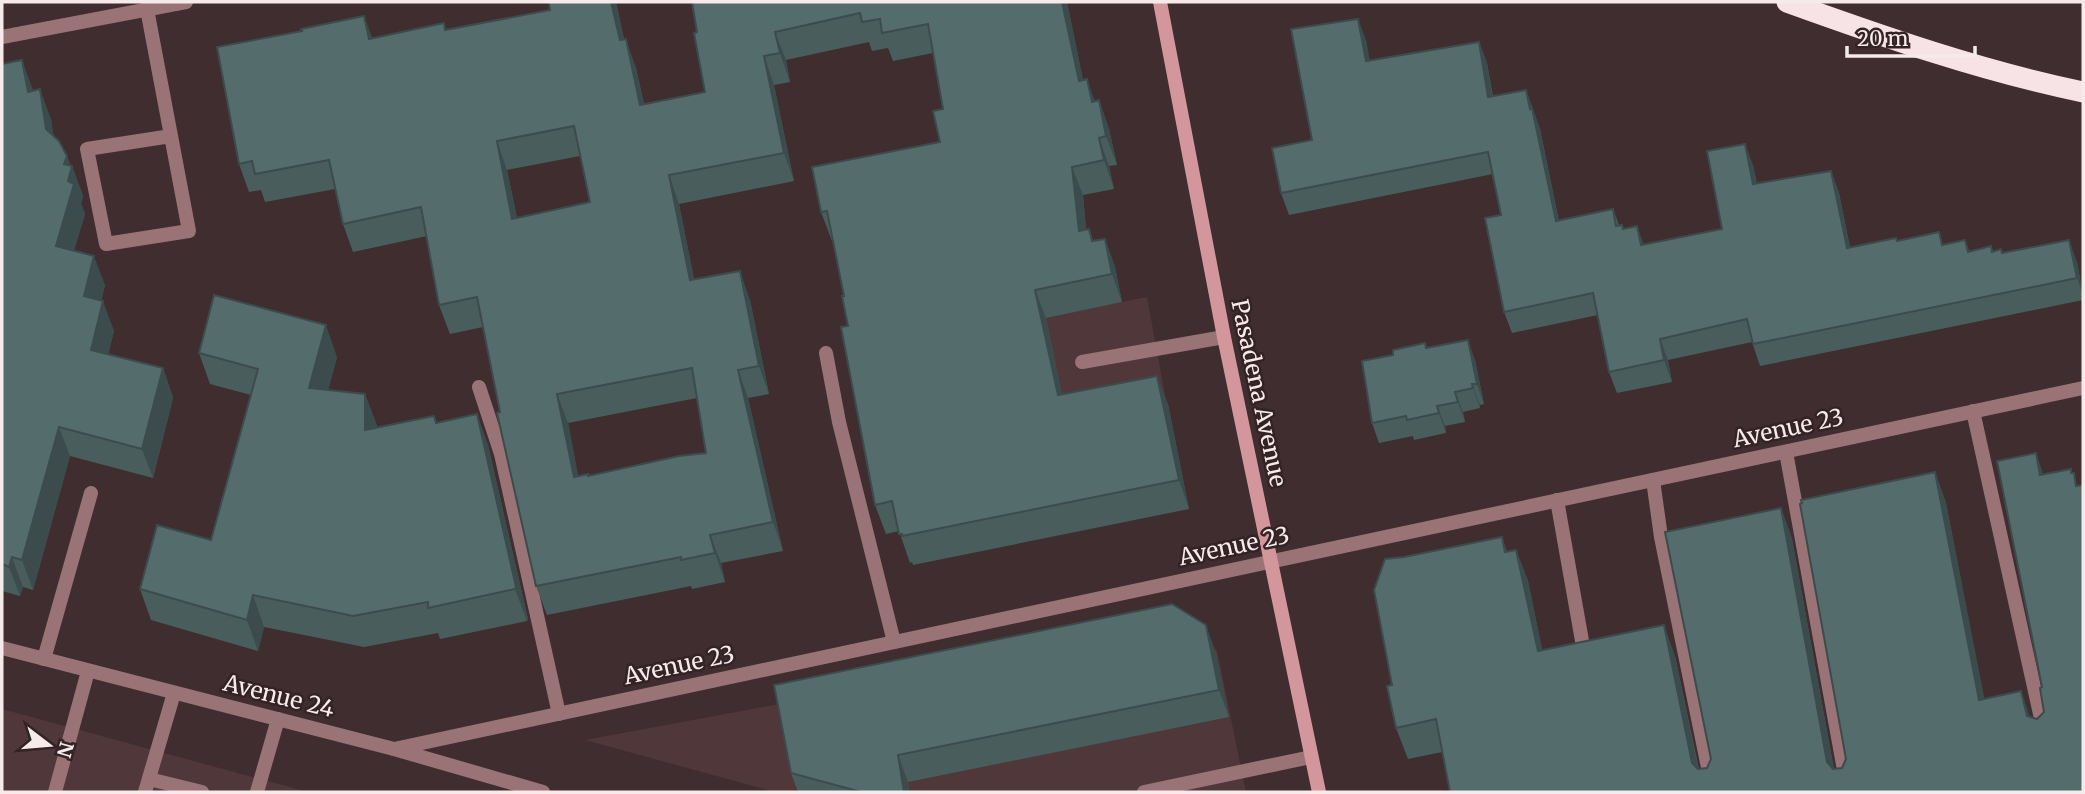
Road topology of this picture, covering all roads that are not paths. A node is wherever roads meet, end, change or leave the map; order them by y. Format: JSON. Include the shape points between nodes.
{"nodes":[{"id":1,"x":186,"y":2,"type":"edge"},
{"id":2,"x":1160,"y":2,"type":"edge"},
{"id":3,"x":1787,"y":2,"type":"edge"},
{"id":4,"x":147,"y":9,"type":"junction"},
{"id":5,"x":2,"y":37,"type":"edge"},
{"id":6,"x":2083,"y":92,"type":"edge"},
{"id":7,"x":171,"y":136,"type":"junction"},
{"id":8,"x":1224,"y":337,"type":"junction"},
{"id":9,"x":826,"y":353,"type":"dead end"},
{"id":10,"x":1082,"y":362,"type":"dead end"},
{"id":11,"x":480,"y":387,"type":"dead end"},
{"id":12,"x":2083,"y":388,"type":"edge"},
{"id":13,"x":1973,"y":411,"type":"junction"},
{"id":14,"x":1786,"y":452,"type":"junction"},
{"id":15,"x":1653,"y":480,"type":"junction"},
{"id":16,"x":91,"y":493,"type":"dead end"},
{"id":17,"x":1558,"y":500,"type":"junction"},
{"id":18,"x":1270,"y":561,"type":"junction"},
{"id":19,"x":894,"y":642,"type":"junction"},
{"id":20,"x":2,"y":648,"type":"edge"},
{"id":21,"x":1584,"y":652,"type":"edge"},
{"id":22,"x":44,"y":659,"type":"junction"},
{"id":23,"x":89,"y":671,"type":"junction"},
{"id":24,"x":174,"y":693,"type":"junction"},
{"id":25,"x":559,"y":714,"type":"junction"},
{"id":26,"x":278,"y":719,"type":"junction"},
{"id":27,"x":2046,"y":741,"type":"edge"},
{"id":28,"x":394,"y":749,"type":"junction"},
{"id":29,"x":1311,"y":757,"type":"junction"},
{"id":30,"x":147,"y":785,"type":"edge"},
{"id":31,"x":55,"y":792,"type":"edge"},
{"id":32,"x":202,"y":792,"type":"edge"},
{"id":33,"x":257,"y":792,"type":"edge"},
{"id":34,"x":543,"y":792,"type":"edge"},
{"id":35,"x":1144,"y":792,"type":"edge"},
{"id":36,"x":1319,"y":792,"type":"edge"},
{"id":37,"x":1713,"y":792,"type":"edge"},
{"id":38,"x":1848,"y":792,"type":"edge"}],
"edges":[{"from":1,"to":4,"type":"street"},
{"from":2,"to":8,"type":"main road","name":"Pasadena Avenue"},
{"from":3,"to":6,"type":"highway","via":[[1880,35]]},
{"from":4,"to":5,"type":"street"},
{"from":4,"to":7,"type":"street"},
{"from":7,"to":7,"type":"street","via":[[189,231],[106,244],[87,149]]},
{"from":8,"to":10,"type":"street"},
{"from":8,"to":18,"type":"main road","name":"Pasadena Avenue"},
{"from":9,"to":19,"type":"street"},
{"from":11,"to":25,"type":"street","via":[[501,454]]},
{"from":12,"to":13,"type":"street","name":"Avenue 23"},
{"from":13,"to":14,"type":"street","name":"Avenue 23"},
{"from":13,"to":27,"type":"street"},
{"from":14,"to":15,"type":"street","name":"Avenue 23"},
{"from":14,"to":38,"type":"street"},
{"from":15,"to":17,"type":"street","name":"Avenue 23"},
{"from":15,"to":37,"type":"street"},
{"from":16,"to":22,"type":"street"},
{"from":17,"to":18,"type":"street","name":"Avenue 23"},
{"from":17,"to":21,"type":"street"},
{"from":18,"to":19,"type":"street","name":"Avenue 23"},
{"from":18,"to":29,"type":"main road","name":"Pasadena Avenue"},
{"from":19,"to":25,"type":"street","name":"Avenue 23"},
{"from":20,"to":22,"type":"street","name":"Avenue 24"},
{"from":22,"to":23,"type":"street","name":"Avenue 24"},
{"from":23,"to":24,"type":"street","name":"Avenue 24"},
{"from":23,"to":31,"type":"street"},
{"from":24,"to":26,"type":"street","name":"Avenue 24"},
{"from":24,"to":30,"type":"street"},
{"from":25,"to":28,"type":"street","name":"Avenue 23"},
{"from":26,"to":28,"type":"street","name":"Avenue 24"},
{"from":26,"to":33,"type":"street"},
{"from":28,"to":34,"type":"street","name":"Avenue 24"},
{"from":29,"to":35,"type":"street"},
{"from":29,"to":36,"type":"main road","name":"Pasadena Avenue"},
{"from":30,"to":32,"type":"street"}]}
